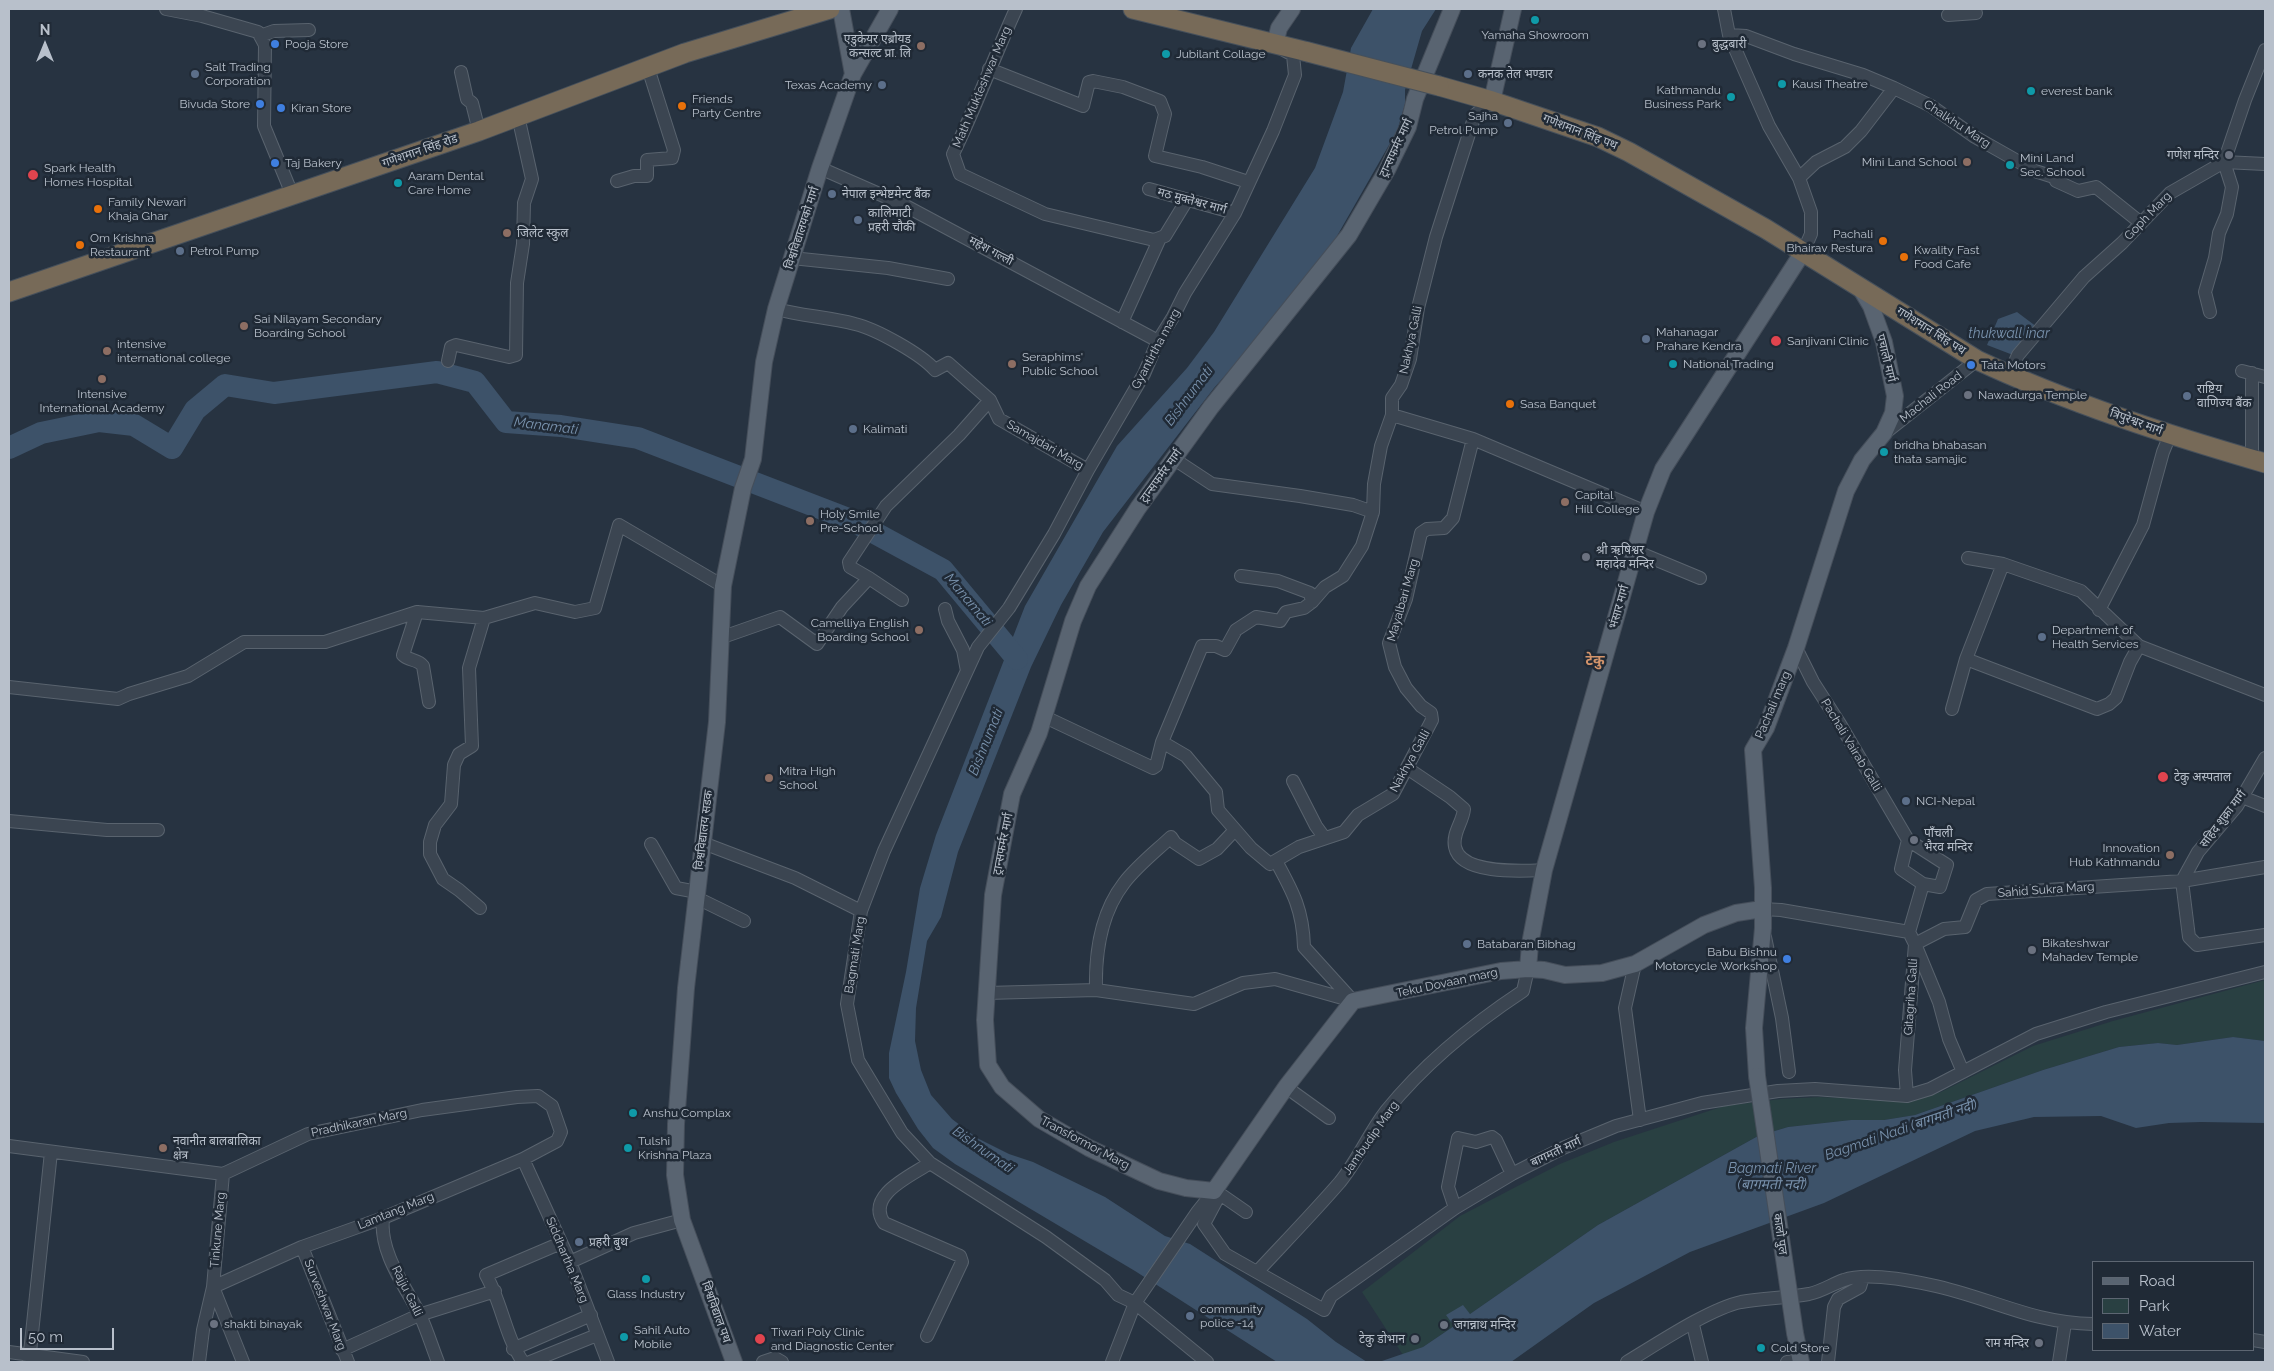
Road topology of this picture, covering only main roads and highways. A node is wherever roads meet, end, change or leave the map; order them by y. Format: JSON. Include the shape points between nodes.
{"nodes":[{"id":1,"x":830,"y":9,"type":"edge"},
{"id":2,"x":841,"y":9,"type":"edge"},
{"id":3,"x":890,"y":9,"type":"edge"},
{"id":4,"x":1133,"y":9,"type":"edge"},
{"id":5,"x":1292,"y":9,"type":"edge"},
{"id":6,"x":1452,"y":9,"type":"edge"},
{"id":7,"x":1513,"y":9,"type":"edge"},
{"id":8,"x":1275,"y":44,"type":"junction"},
{"id":9,"x":853,"y":74,"type":"junction"},
{"id":10,"x":1492,"y":101,"type":"junction"},
{"id":11,"x":1803,"y":252,"type":"junction"},
{"id":12,"x":1859,"y":286,"type":"junction"},
{"id":13,"x":9,"y":292,"type":"edge"},
{"id":14,"x":2009,"y":375,"type":"joint"},
{"id":15,"x":1884,"y":433,"type":"joint"},
{"id":16,"x":2258,"y":461,"type":"edge"},
{"id":17,"x":744,"y":488,"type":"joint"},
{"id":18,"x":1762,"y":909,"type":"junction"},
{"id":19,"x":1528,"y":969,"type":"junction"},
{"id":20,"x":988,"y":993,"type":"joint"},
{"id":21,"x":1755,"y":1055,"type":"joint"},
{"id":22,"x":1286,"y":1087,"type":"joint"},
{"id":23,"x":682,"y":1220,"type":"joint"},
{"id":24,"x":734,"y":1362,"type":"edge"},
{"id":25,"x":1795,"y":1362,"type":"edge"}],
"edges":[{"from":1,"to":13,"type":"highway","name":"गणेशमान सिंह रोड","via":[[685,53],[479,131]]},
{"from":2,"to":9,"type":"main road"},
{"from":3,"to":9,"type":"main road","name":"विश्वविद्यालयको मार्ग"},
{"from":4,"to":8,"type":"highway","name":"गणेशमान सिंह पथ"},
{"from":5,"to":8,"type":"main road","via":[[1279,28]]},
{"from":6,"to":20,"type":"main road","name":"ट्रान्सफर्मर मार्ग","via":[[1415,99],[1408,127],[1349,235],[1211,407],[1138,508],[1088,586],[1073,621],[1044,717],[1012,794],[993,895]]},
{"from":7,"to":10,"type":"main road"},
{"from":8,"to":10,"type":"highway","name":"गणेशमान सिंह पथ","bridge":true},
{"from":9,"to":17,"type":"main road","name":"विश्वविद्यालयको मार्ग","via":[[776,309],[764,362],[753,459]]},
{"from":10,"to":11,"type":"highway","name":"गणेशमान सिंह पथ","via":[[1598,136],[1669,173]]},
{"from":11,"to":12,"type":"highway","name":"गणेशमान सिंह पथ"},
{"from":11,"to":19,"type":"main road","name":"भंसार मार्ग","via":[[1663,469],[1646,512],[1544,870]]},
{"from":12,"to":14,"type":"highway","name":"गणेशमान सिंह पथ","via":[[1977,360]]},
{"from":12,"to":15,"type":"main road","name":"पचाली मार्ग","via":[[1871,306],[1884,342],[1895,396],[1893,412]]},
{"from":14,"to":16,"type":"highway","name":"त्रिपुरेश्वर मार्ग","via":[[2170,435]]},
{"from":15,"to":18,"type":"main road","name":"Pachali marg","via":[[1862,460],[1846,492],[1796,648],[1766,728],[1753,750]]},
{"from":17,"to":23,"type":"main road","name":"विश्वविद्यालय सडक","via":[[723,586],[717,722],[686,988],[676,1115],[676,1175]]},
{"from":18,"to":19,"type":"main road","name":"Teku Dovaan marg","via":[[1736,913],[1704,925],[1635,964],[1602,973],[1565,975]]},
{"from":18,"to":21,"type":"main road","name":"Pachali marg"},
{"from":19,"to":22,"type":"main road","name":"Teku Dovaan marg","via":[[1501,971],[1353,1001]]},
{"from":20,"to":22,"type":"main road","name":"Transformor Marg","via":[[985,1020],[988,1064],[1002,1087],[1039,1119],[1089,1148],[1159,1181],[1217,1193]]},
{"from":21,"to":25,"type":"main road","name":"कालो पुल","bridge":true,"via":[[1795,1333]]},
{"from":23,"to":24,"type":"main road","name":"विश्वविद्याल पथ"}]}
